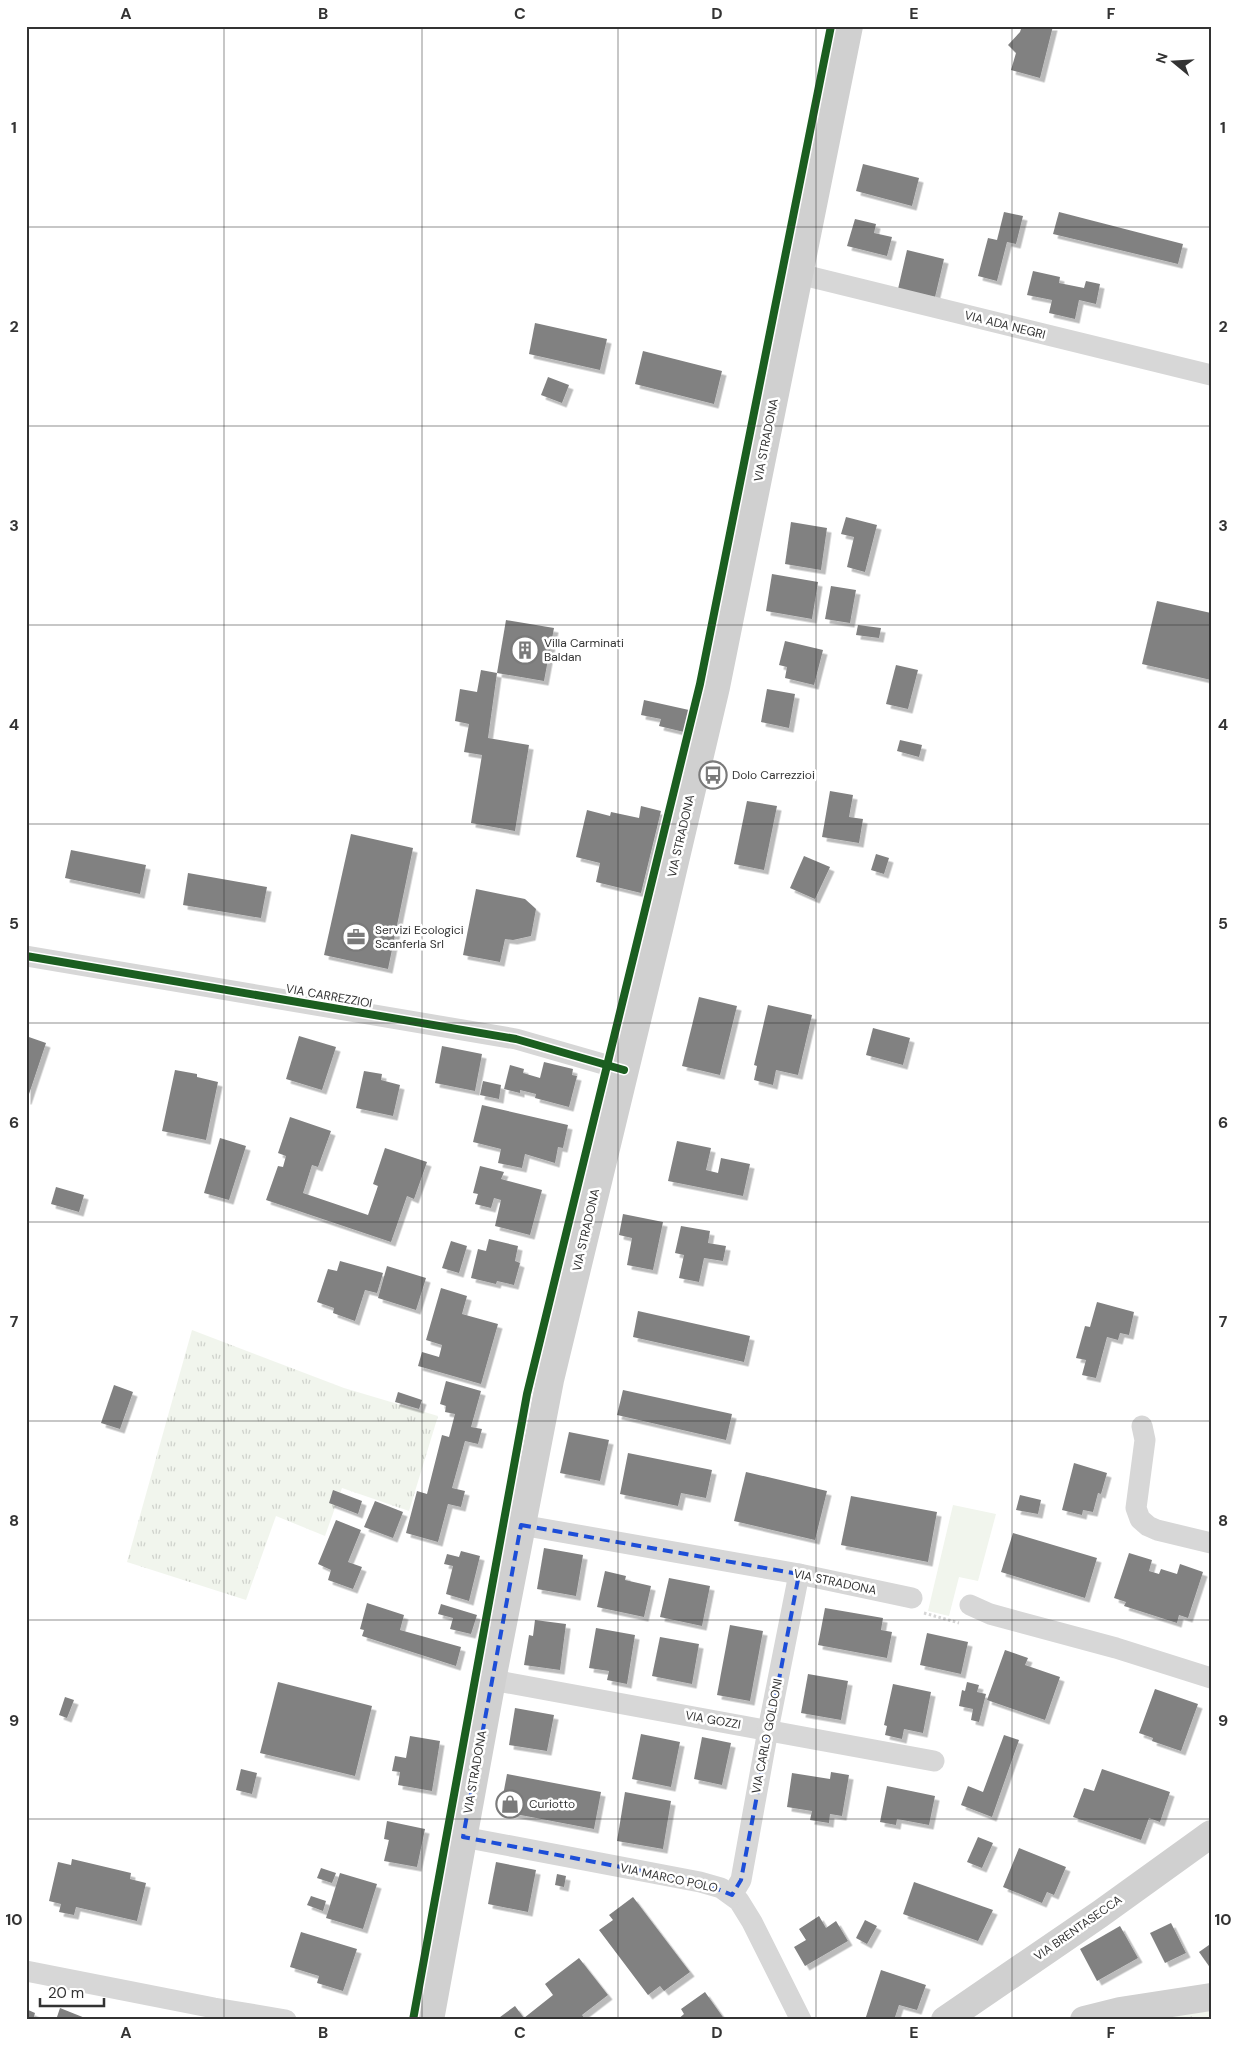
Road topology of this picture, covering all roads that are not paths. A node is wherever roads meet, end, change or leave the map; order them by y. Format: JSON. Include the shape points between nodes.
{"nodes":[{"id":1,"x":849,"y":26,"type":"edge"},
{"id":2,"x":799,"y":274,"type":"junction"},
{"id":3,"x":1211,"y":375,"type":"edge"},
{"id":4,"x":26,"y":956,"type":"edge"},
{"id":5,"x":624,"y":1070,"type":"junction"},
{"id":6,"x":1142,"y":1426,"type":"dead end"},
{"id":7,"x":521,"y":1525,"type":"junction"},
{"id":8,"x":1211,"y":1543,"type":"edge"},
{"id":9,"x":799,"y":1574,"type":"junction"},
{"id":10,"x":912,"y":1598,"type":"dead end"},
{"id":11,"x":970,"y":1605,"type":"dead end"},
{"id":12,"x":1211,"y":1678,"type":"edge"},
{"id":13,"x":492,"y":1680,"type":"junction"},
{"id":14,"x":768,"y":1730,"type":"junction"},
{"id":15,"x":934,"y":1761,"type":"dead end"},
{"id":16,"x":1211,"y":1834,"type":"edge"},
{"id":17,"x":463,"y":1837,"type":"junction"},
{"id":18,"x":732,"y":1895,"type":"junction"},
{"id":19,"x":26,"y":1971,"type":"edge"},
{"id":20,"x":1211,"y":1997,"type":"edge"},
{"id":21,"x":213,"y":2014,"type":"edge"},
{"id":22,"x":286,"y":2020,"type":"edge"},
{"id":23,"x":430,"y":2020,"type":"edge"},
{"id":24,"x":801,"y":2020,"type":"edge"},
{"id":25,"x":945,"y":2020,"type":"edge"},
{"id":26,"x":1084,"y":2020,"type":"edge"}],
"edges":[{"from":1,"to":2,"type":"main road","name":"VIA STRADONA"},
{"from":2,"to":3,"type":"street","name":"VIA ADA NEGRI"},
{"from":2,"to":5,"type":"main road","name":"VIA STRADONA","via":[[720,668]]},
{"from":4,"to":5,"type":"street","name":"VIA CARREZZIOI","via":[[516,1039]]},
{"from":5,"to":7,"type":"main road","name":"VIA STRADONA","via":[[550,1380]]},
{"from":6,"to":8,"type":"street","via":[[1144,1440],[1136,1508],[1140,1519],[1157,1530]]},
{"from":7,"to":9,"type":"street","name":"VIA STRADONA"},
{"from":7,"to":13,"type":"main road","name":"VIA STRADONA"},
{"from":9,"to":10,"type":"street","name":"VIA STRADONA"},
{"from":9,"to":14,"type":"street","name":"VIA CARLO GOLDONI"},
{"from":11,"to":12,"type":"street","via":[[990,1614]]},
{"from":13,"to":14,"type":"street","name":"VIA GOZZI"},
{"from":13,"to":17,"type":"main road","name":"VIA STRADONA"},
{"from":14,"to":15,"type":"street","name":"VIA GOZZI"},
{"from":14,"to":18,"type":"street","name":"VIA CARLO GOLDONI","via":[[741,1880]]},
{"from":16,"to":25,"type":"main road","name":"VIA BRENTASECCA"},
{"from":17,"to":18,"type":"street","name":"VIA MARCO POLO","via":[[700,1882]]},
{"from":17,"to":23,"type":"main road","name":"VIA STRADONA"},
{"from":18,"to":24,"type":"street","name":"VIA MARCO POLO","via":[[752,1922]]},
{"from":19,"to":21,"type":"street"},
{"from":20,"to":26,"type":"main road"},
{"from":21,"to":22,"type":"street"}]}
